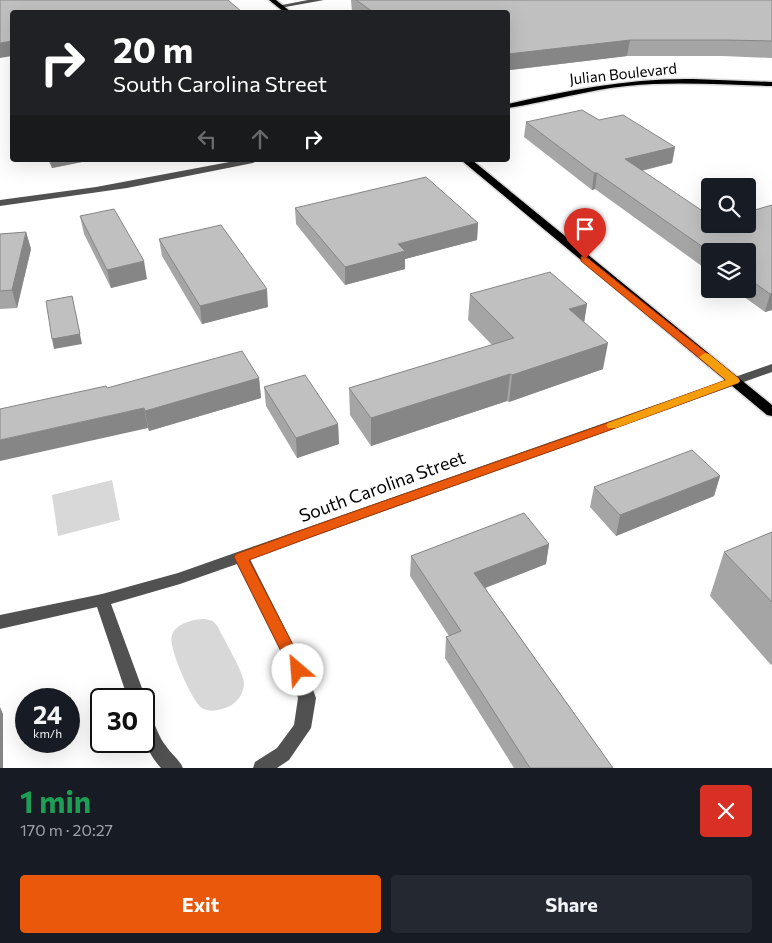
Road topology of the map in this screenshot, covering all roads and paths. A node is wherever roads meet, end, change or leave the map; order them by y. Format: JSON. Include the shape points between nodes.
{"nodes":[{"id":1,"x":272,"y":0,"type":"edge"},
{"id":2,"x":321,"y":0,"type":"edge"},
{"id":3,"x":280,"y":6,"type":"junction"},
{"id":4,"x":285,"y":10,"type":"edge"},
{"id":5,"x":772,"y":84,"type":"edge"},
{"id":6,"x":510,"y":106,"type":"edge"},
{"id":7,"x":244,"y":162,"type":"edge"},
{"id":8,"x":468,"y":162,"type":"edge"},
{"id":9,"x":0,"y":202,"type":"edge"},
{"id":10,"x":772,"y":368,"type":"edge"},
{"id":11,"x":734,"y":381,"type":"junction"},
{"id":12,"x":772,"y":412,"type":"edge"},
{"id":13,"x":241,"y":557,"type":"junction"},
{"id":14,"x":102,"y":600,"type":"junction"},
{"id":15,"x":0,"y":622,"type":"edge"},
{"id":16,"x":133,"y":688,"type":"edge"},
{"id":17,"x":155,"y":747,"type":"edge"},
{"id":18,"x":174,"y":768,"type":"edge"},
{"id":19,"x":262,"y":768,"type":"edge"}],
"edges":[{"from":1,"to":3,"type":"main road"},
{"from":2,"to":3,"type":"street"},
{"from":3,"to":4,"type":"main road"},
{"from":5,"to":6,"type":"main road","name":"Julian Boulevard","via":[[647,82],[579,91]]},
{"from":7,"to":9,"type":"street","via":[[79,194]]},
{"from":8,"to":11,"type":"main road"},
{"from":10,"to":11,"type":"street","name":"South Carolina Street"},
{"from":11,"to":12,"type":"main road"},
{"from":11,"to":13,"type":"street","name":"South Carolina Street"},
{"from":13,"to":14,"type":"street","name":"South Carolina Street"},
{"from":13,"to":19,"type":"street","via":[[298,670],[308,698],[302,728],[283,754]]},
{"from":14,"to":15,"type":"street","name":"South Carolina Street"},
{"from":14,"to":16,"type":"street"},
{"from":17,"to":18,"type":"street"}]}
